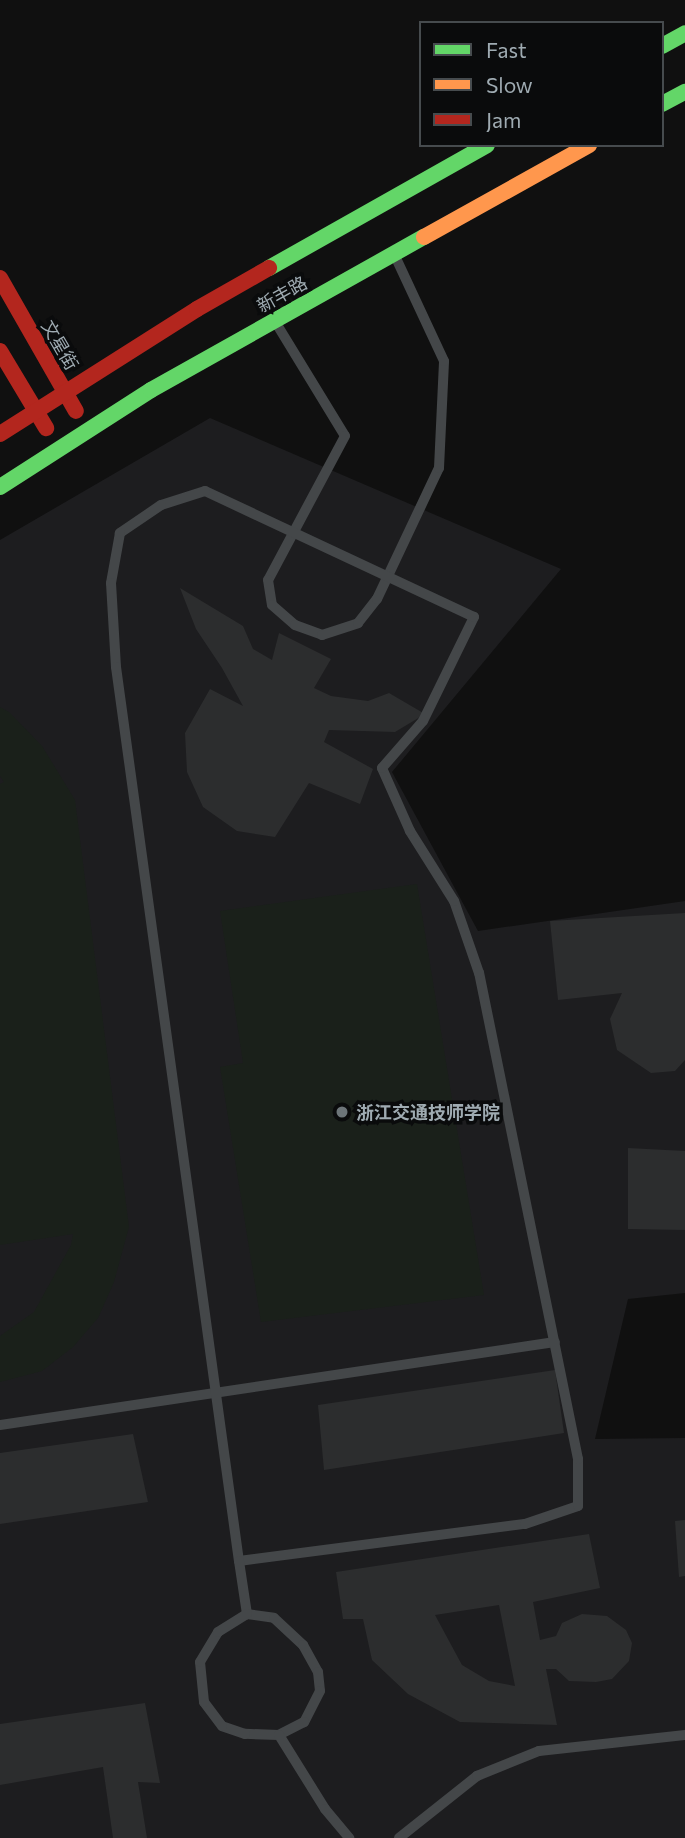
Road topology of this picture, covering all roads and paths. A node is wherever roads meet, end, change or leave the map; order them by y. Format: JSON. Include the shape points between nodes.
{"nodes":[{"id":1,"x":685,"y":33,"type":"edge"},
{"id":2,"x":664,"y":45,"type":"edge"},
{"id":3,"x":685,"y":92,"type":"edge"},
{"id":4,"x":664,"y":103,"type":"edge"},
{"id":5,"x":483,"y":147,"type":"edge"},
{"id":6,"x":585,"y":147,"type":"edge"},
{"id":7,"x":394,"y":254,"type":"junction"},
{"id":8,"x":0,"y":278,"type":"edge"},
{"id":9,"x":275,"y":321,"type":"junction"},
{"id":10,"x":0,"y":351,"type":"edge"},
{"id":11,"x":65,"y":392,"type":"junction"},
{"id":12,"x":36,"y":411,"type":"junction"},
{"id":13,"x":87,"y":430,"type":"junction"},
{"id":14,"x":0,"y":433,"type":"edge"},
{"id":15,"x":58,"y":449,"type":"junction"},
{"id":16,"x":0,"y":486,"type":"edge"},
{"id":17,"x":293,"y":533,"type":"junction"},
{"id":18,"x":387,"y":577,"type":"junction"},
{"id":19,"x":555,"y":1342,"type":"junction"},
{"id":20,"x":216,"y":1394,"type":"junction"},
{"id":21,"x":0,"y":1425,"type":"edge"},
{"id":22,"x":239,"y":1561,"type":"junction"},
{"id":23,"x":247,"y":1614,"type":"junction"},
{"id":24,"x":279,"y":1735,"type":"junction"},
{"id":25,"x":685,"y":1735,"type":"edge"},
{"id":26,"x":349,"y":1838,"type":"edge"},
{"id":27,"x":399,"y":1838,"type":"edge"}],
"edges":[{"from":1,"to":2,"type":"main road"},
{"from":3,"to":4,"type":"main road"},
{"from":5,"to":11,"type":"main road","name":"新丰路","via":[[197,309]]},
{"from":6,"to":7,"type":"main road","name":"新丰路"},
{"from":7,"to":9,"type":"main road","name":"新丰路"},
{"from":7,"to":18,"type":"lane","via":[[444,361],[439,468]]},
{"from":8,"to":11,"type":"main road","name":"文星街"},
{"from":9,"to":13,"type":"main road","name":"新丰路"},
{"from":9,"to":17,"type":"lane","via":[[345,436]]},
{"from":10,"to":12,"type":"main road"},
{"from":11,"to":12,"type":"main road","name":"新丰路"},
{"from":11,"to":13,"type":"main road","name":"文星街"},
{"from":12,"to":14,"type":"main road","name":"新丰路"},
{"from":12,"to":15,"type":"main road"},
{"from":13,"to":15,"type":"main road","name":"新丰路"},
{"from":15,"to":16,"type":"main road","name":"新丰路"},
{"from":17,"to":18,"type":"lane"},
{"from":17,"to":18,"type":"lane","via":[[268,580],[272,604],[295,625],[323,635],[358,623],[377,600]]},
{"from":17,"to":20,"type":"lane","via":[[205,491],[162,505],[120,533],[111,583],[116,667]]},
{"from":18,"to":19,"type":"lane","via":[[474,617],[423,721],[382,768],[411,831],[454,901],[480,972]]},
{"from":19,"to":20,"type":"lane"},
{"from":19,"to":22,"type":"lane","via":[[578,1459],[578,1506],[525,1524]]},
{"from":20,"to":21,"type":"lane"},
{"from":20,"to":22,"type":"lane"},
{"from":22,"to":23,"type":"lane"},
{"from":23,"to":24,"type":"lane","via":[[274,1618],[303,1645],[318,1672],[320,1691],[304,1722]]},
{"from":23,"to":24,"type":"lane","via":[[218,1632],[200,1662],[204,1702],[222,1727],[245,1734]]},
{"from":24,"to":26,"type":"lane","via":[[324,1809]]},
{"from":25,"to":27,"type":"lane","via":[[539,1751],[477,1776]]}]}
